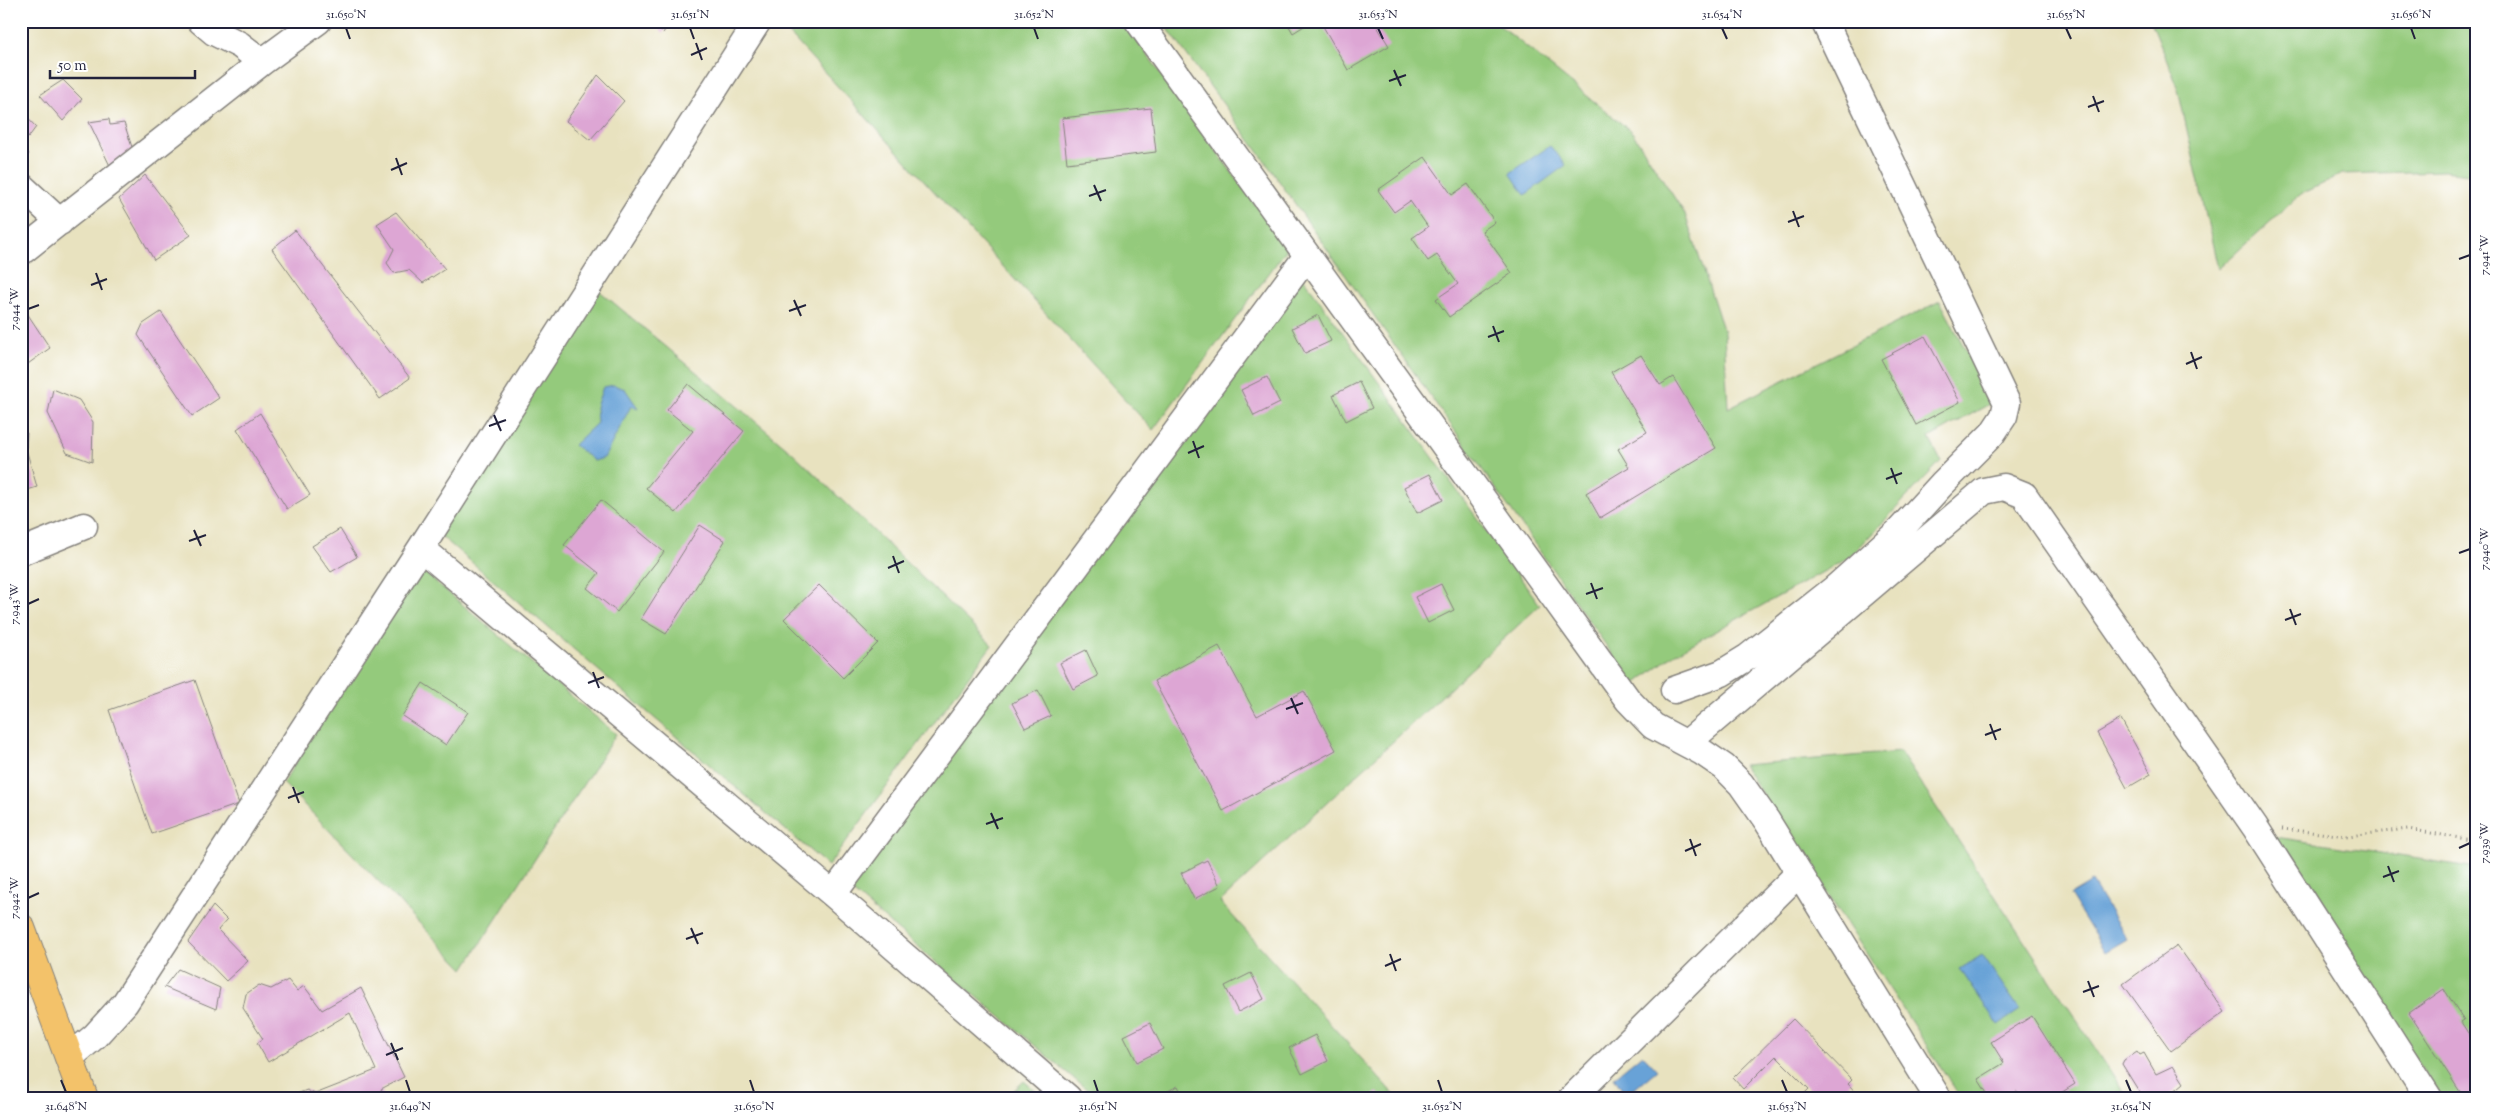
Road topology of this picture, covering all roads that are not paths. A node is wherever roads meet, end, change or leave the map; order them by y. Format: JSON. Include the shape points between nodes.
{"nodes":[{"id":1,"x":201,"y":21,"type":"edge"},
{"id":2,"x":318,"y":21,"type":"edge"},
{"id":3,"x":758,"y":21,"type":"edge"},
{"id":4,"x":1138,"y":21,"type":"edge"},
{"id":5,"x":1824,"y":21,"type":"edge"},
{"id":6,"x":262,"y":62,"type":"junction"},
{"id":7,"x":21,"y":186,"type":"edge"},
{"id":8,"x":60,"y":222,"type":"junction"},
{"id":9,"x":21,"y":252,"type":"edge"},
{"id":10,"x":1307,"y":256,"type":"junction"},
{"id":11,"x":84,"y":526,"type":"dead end"},
{"id":12,"x":421,"y":548,"type":"junction"},
{"id":13,"x":21,"y":552,"type":"edge"},
{"id":14,"x":1674,"y":690,"type":"dead end"},
{"id":15,"x":1687,"y":743,"type":"junction"},
{"id":16,"x":1799,"y":873,"type":"junction"},
{"id":17,"x":833,"y":894,"type":"junction"},
{"id":18,"x":21,"y":928,"type":"edge"},
{"id":19,"x":69,"y":1058,"type":"junction"},
{"id":20,"x":84,"y":1098,"type":"edge"},
{"id":21,"x":1068,"y":1098,"type":"edge"},
{"id":22,"x":1572,"y":1098,"type":"edge"},
{"id":23,"x":1938,"y":1098,"type":"edge"},
{"id":24,"x":2429,"y":1098,"type":"edge"}],
"edges":[{"from":1,"to":6,"type":"street"},
{"from":2,"to":6,"type":"street"},
{"from":3,"to":12,"type":"street"},
{"from":4,"to":10,"type":"street"},
{"from":5,"to":14,"type":"street","via":[[2001,388],[2007,403],[2006,410],[1992,434],[1899,531],[1834,589],[1748,657],[1722,673]]},
{"from":6,"to":8,"type":"street"},
{"from":7,"to":8,"type":"street"},
{"from":8,"to":9,"type":"street"},
{"from":10,"to":15,"type":"street","via":[[1628,700],[1653,726]]},
{"from":10,"to":17,"type":"street"},
{"from":11,"to":13,"type":"street"},
{"from":12,"to":17,"type":"street"},
{"from":12,"to":19,"type":"street","via":[[125,1003],[95,1036]]},
{"from":15,"to":16,"type":"street","via":[[1724,767],[1742,784]]},
{"from":15,"to":24,"type":"street","via":[[1984,492],[2004,487],[2024,495],[2255,828]]},
{"from":16,"to":22,"type":"street"},
{"from":16,"to":23,"type":"street"},
{"from":17,"to":21,"type":"street"},
{"from":18,"to":19,"type":"main road"},
{"from":19,"to":20,"type":"main road"}]}
